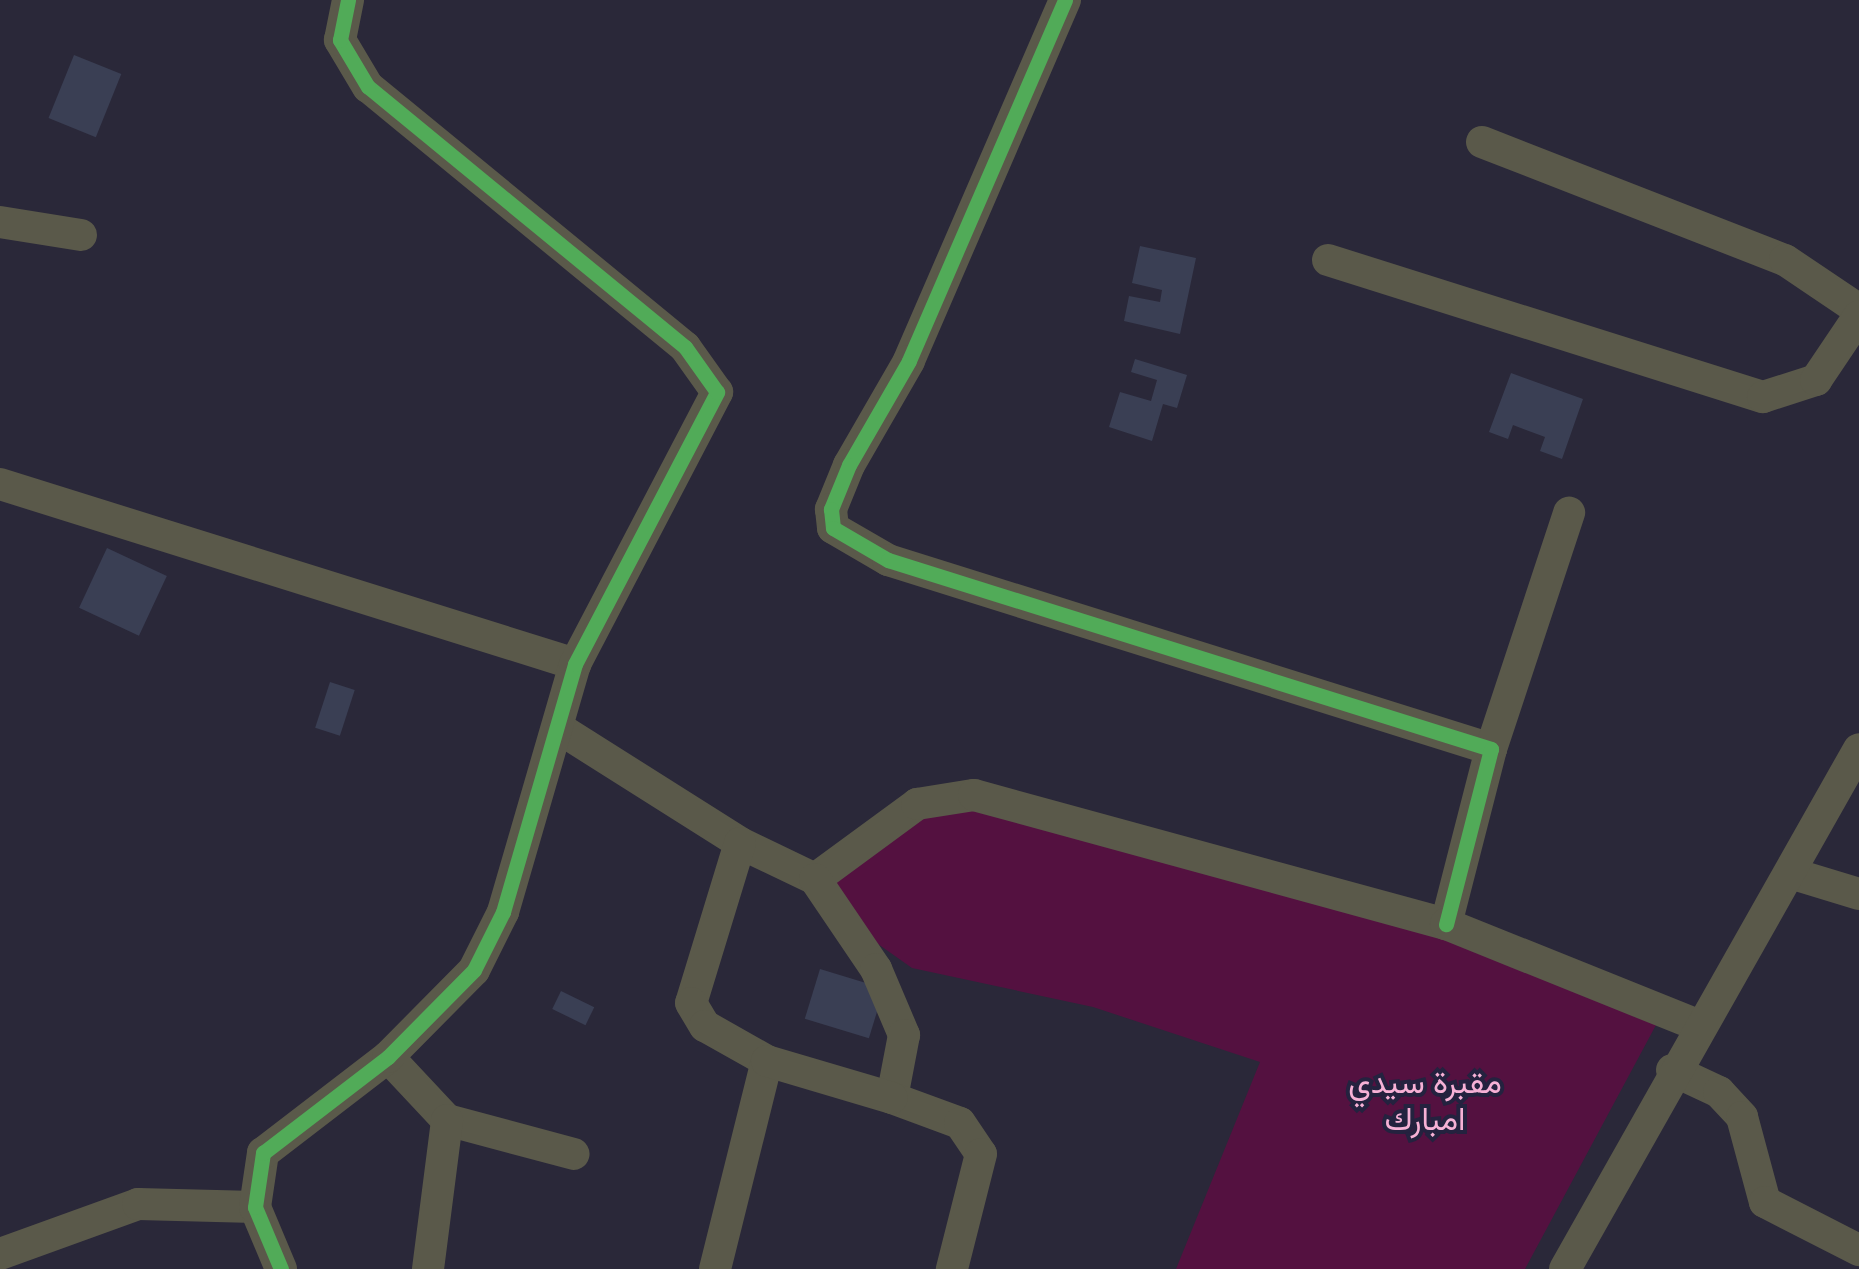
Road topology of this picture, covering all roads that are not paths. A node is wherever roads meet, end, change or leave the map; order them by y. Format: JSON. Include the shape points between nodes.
{"nodes":[{"id":1,"x":348,"y":0,"type":"edge"},
{"id":2,"x":1064,"y":0,"type":"edge"},
{"id":3,"x":1482,"y":142,"type":"dead end"},
{"id":4,"x":0,"y":222,"type":"edge"},
{"id":5,"x":81,"y":236,"type":"dead end"},
{"id":6,"x":1328,"y":260,"type":"dead end"},
{"id":7,"x":1859,"y":313,"type":"edge"},
{"id":8,"x":0,"y":484,"type":"edge"},
{"id":9,"x":1568,"y":512,"type":"dead end"},
{"id":10,"x":575,"y":664,"type":"junction"},
{"id":11,"x":560,"y":729,"type":"junction"},
{"id":12,"x":1491,"y":749,"type":"junction"},
{"id":13,"x":1859,"y":749,"type":"edge"},
{"id":14,"x":740,"y":843,"type":"junction"},
{"id":15,"x":1790,"y":873,"type":"junction"},
{"id":16,"x":816,"y":879,"type":"junction"},
{"id":17,"x":1859,"y":894,"type":"edge"},
{"id":18,"x":1446,"y":924,"type":"junction"},
{"id":19,"x":1700,"y":1026,"type":"junction"},
{"id":20,"x":388,"y":1057,"type":"junction"},
{"id":21,"x":767,"y":1061,"type":"junction"},
{"id":22,"x":1672,"y":1070,"type":"junction"},
{"id":23,"x":892,"y":1098,"type":"junction"},
{"id":24,"x":447,"y":1120,"type":"junction"},
{"id":25,"x":574,"y":1154,"type":"dead end"},
{"id":26,"x":255,"y":1206,"type":"junction"},
{"id":27,"x":1859,"y":1250,"type":"edge"},
{"id":28,"x":0,"y":1254,"type":"edge"},
{"id":29,"x":281,"y":1269,"type":"edge"},
{"id":30,"x":428,"y":1269,"type":"edge"},
{"id":31,"x":715,"y":1269,"type":"edge"},
{"id":32,"x":952,"y":1269,"type":"edge"},
{"id":33,"x":1564,"y":1269,"type":"edge"}],
"edges":[{"from":1,"to":10,"type":"street","via":[[340,40],[368,88],[713,377],[711,416],[606,592]]},
{"from":2,"to":12,"type":"street","via":[[909,361],[830,509],[834,528],[888,560]]},
{"from":3,"to":7,"type":"street","via":[[1785,260]]},
{"from":4,"to":5,"type":"street"},
{"from":6,"to":7,"type":"street","via":[[1763,397],[1816,380]]},
{"from":8,"to":10,"type":"street"},
{"from":9,"to":12,"type":"street"},
{"from":10,"to":11,"type":"street"},
{"from":11,"to":14,"type":"street"},
{"from":11,"to":20,"type":"street","via":[[496,927],[474,970]]},
{"from":12,"to":18,"type":"street"},
{"from":13,"to":15,"type":"street"},
{"from":14,"to":16,"type":"street"},
{"from":14,"to":21,"type":"street","via":[[691,1003],[706,1026]]},
{"from":15,"to":17,"type":"street"},
{"from":15,"to":19,"type":"street"},
{"from":16,"to":18,"type":"street","via":[[917,804],[974,795]]},
{"from":16,"to":23,"type":"street","via":[[876,969],[904,1035]]},
{"from":18,"to":19,"type":"street"},
{"from":19,"to":22,"type":"street"},
{"from":20,"to":24,"type":"street"},
{"from":20,"to":26,"type":"street","via":[[274,1140],[254,1173]]},
{"from":21,"to":23,"type":"street"},
{"from":21,"to":31,"type":"street"},
{"from":22,"to":27,"type":"street","via":[[1719,1092],[1742,1116],[1765,1202]]},
{"from":22,"to":33,"type":"street"},
{"from":23,"to":32,"type":"street","via":[[960,1123],[981,1154]]},
{"from":24,"to":25,"type":"street"},
{"from":24,"to":30,"type":"street"},
{"from":26,"to":28,"type":"street","via":[[138,1204]]},
{"from":26,"to":29,"type":"street"}]}
